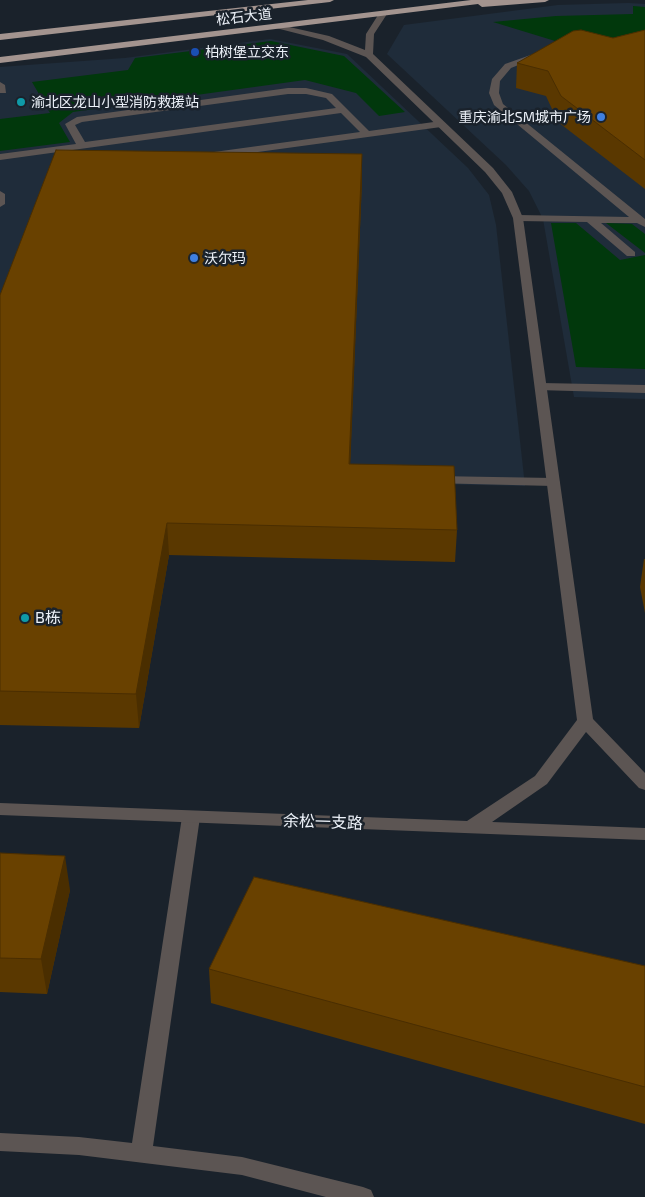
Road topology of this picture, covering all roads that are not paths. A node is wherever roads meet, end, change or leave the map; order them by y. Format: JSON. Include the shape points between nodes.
{"nodes":[{"id":1,"x":330,"y":0,"type":"edge"},
{"id":2,"x":491,"y":0,"type":"edge"},
{"id":3,"x":545,"y":0,"type":"edge"},
{"id":4,"x":445,"y":6,"type":"junction"},
{"id":5,"x":383,"y":14,"type":"junction"},
{"id":6,"x":276,"y":27,"type":"junction"},
{"id":7,"x":0,"y":37,"type":"edge"},
{"id":8,"x":551,"y":53,"type":"edge"},
{"id":9,"x":369,"y":55,"type":"junction"},
{"id":10,"x":0,"y":60,"type":"edge"},
{"id":11,"x":344,"y":110,"type":"junction"},
{"id":12,"x":441,"y":124,"type":"junction"},
{"id":13,"x":367,"y":134,"type":"junction"},
{"id":14,"x":82,"y":146,"type":"junction"},
{"id":15,"x":0,"y":157,"type":"edge"},
{"id":16,"x":200,"y":157,"type":"edge"},
{"id":17,"x":0,"y":194,"type":"edge"},
{"id":18,"x":0,"y":204,"type":"edge"},
{"id":19,"x":518,"y":218,"type":"junction"},
{"id":20,"x":590,"y":219,"type":"junction"},
{"id":21,"x":643,"y":222,"type":"edge"},
{"id":22,"x":632,"y":254,"type":"dead end"},
{"id":23,"x":541,"y":387,"type":"junction"},
{"id":24,"x":645,"y":390,"type":"edge"},
{"id":25,"x":426,"y":479,"type":"edge"},
{"id":26,"x":554,"y":482,"type":"junction"},
{"id":27,"x":585,"y":721,"type":"junction"},
{"id":28,"x":645,"y":784,"type":"edge"},
{"id":29,"x":0,"y":809,"type":"edge"},
{"id":30,"x":191,"y":817,"type":"junction"},
{"id":31,"x":471,"y":827,"type":"junction"},
{"id":32,"x":645,"y":834,"type":"edge"},
{"id":33,"x":0,"y":1142,"type":"edge"},
{"id":34,"x":141,"y":1154,"type":"junction"},
{"id":35,"x":363,"y":1197,"type":"edge"}],
"edges":[{"from":1,"to":7,"type":"highway","name":"松石大道"},
{"from":2,"to":4,"type":"highway","name":"松石大道"},
{"from":3,"to":4,"type":"highway"},
{"from":4,"to":5,"type":"highway","name":"松石大道"},
{"from":5,"to":6,"type":"highway","name":"松石大道"},
{"from":5,"to":9,"type":"street","via":[[370,34]]},
{"from":6,"to":9,"type":"street","via":[[326,38]]},
{"from":6,"to":10,"type":"highway","name":"松石大道"},
{"from":8,"to":21,"type":"street","via":[[508,66],[495,81],[494,94],[499,105]]},
{"from":9,"to":12,"type":"street"},
{"from":11,"to":13,"type":"street"},
{"from":11,"to":14,"type":"street"},
{"from":11,"to":14,"type":"street","via":[[329,96],[306,91],[100,116],[70,124]]},
{"from":12,"to":13,"type":"street"},
{"from":12,"to":19,"type":"street","via":[[489,170],[507,192]]},
{"from":13,"to":16,"type":"street"},
{"from":14,"to":15,"type":"street"},
{"from":17,"to":18,"type":"street"},
{"from":19,"to":20,"type":"street"},
{"from":19,"to":23,"type":"street"},
{"from":20,"to":21,"type":"street"},
{"from":20,"to":22,"type":"street"},
{"from":23,"to":24,"type":"street"},
{"from":23,"to":26,"type":"street"},
{"from":25,"to":26,"type":"street"},
{"from":26,"to":27,"type":"street"},
{"from":27,"to":28,"type":"street"},
{"from":27,"to":31,"type":"street","via":[[541,780]]},
{"from":29,"to":30,"type":"street","name":"余松一支路"},
{"from":30,"to":31,"type":"street","name":"余松一支路"},
{"from":30,"to":34,"type":"street"},
{"from":31,"to":32,"type":"street","name":"余松一支路"},
{"from":33,"to":34,"type":"street","via":[[79,1146]]},
{"from":34,"to":35,"type":"street","via":[[242,1166]]}]}
